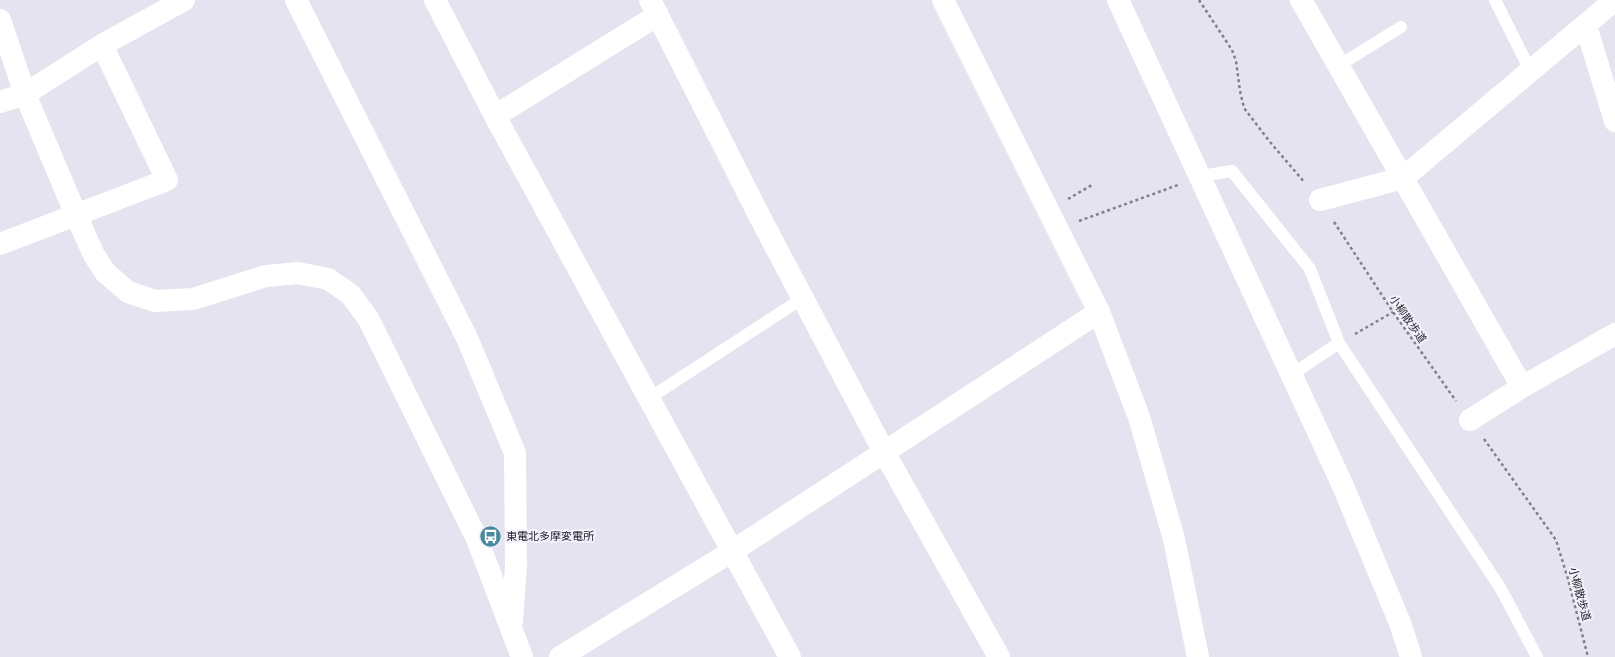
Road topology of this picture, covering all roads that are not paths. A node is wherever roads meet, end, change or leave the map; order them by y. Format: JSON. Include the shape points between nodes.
{"nodes":[{"id":1,"x":184,"y":0,"type":"edge"},
{"id":2,"x":296,"y":0,"type":"edge"},
{"id":3,"x":435,"y":0,"type":"edge"},
{"id":4,"x":943,"y":0,"type":"edge"},
{"id":5,"x":1118,"y":0,"type":"edge"},
{"id":6,"x":1301,"y":0,"type":"edge"},
{"id":7,"x":1495,"y":0,"type":"edge"},
{"id":8,"x":1615,"y":0,"type":"edge"},
{"id":9,"x":654,"y":7,"type":"edge"},
{"id":10,"x":0,"y":20,"type":"edge"},
{"id":11,"x":1586,"y":26,"type":"junction"},
{"id":12,"x":1401,"y":28,"type":"dead end"},
{"id":13,"x":102,"y":45,"type":"junction"},
{"id":14,"x":1338,"y":66,"type":"junction"},
{"id":15,"x":1532,"y":72,"type":"junction"},
{"id":16,"x":25,"y":94,"type":"junction"},
{"id":17,"x":0,"y":102,"type":"edge"},
{"id":18,"x":495,"y":116,"type":"junction"},
{"id":19,"x":1615,"y":121,"type":"edge"},
{"id":20,"x":1201,"y":176,"type":"junction"},
{"id":21,"x":1404,"y":178,"type":"junction"},
{"id":22,"x":1320,"y":200,"type":"road end"},
{"id":23,"x":76,"y":215,"type":"junction"},
{"id":24,"x":0,"y":244,"type":"edge"},
{"id":25,"x":803,"y":298,"type":"junction"},
{"id":26,"x":1100,"y":312,"type":"junction"},
{"id":27,"x":1615,"y":334,"type":"edge"},
{"id":28,"x":1339,"y":343,"type":"junction"},
{"id":29,"x":1290,"y":374,"type":"junction"},
{"id":30,"x":1522,"y":387,"type":"junction"},
{"id":31,"x":648,"y":399,"type":"junction"},
{"id":32,"x":1470,"y":420,"type":"road end"},
{"id":33,"x":884,"y":452,"type":"junction"},
{"id":34,"x":731,"y":552,"type":"junction"},
{"id":35,"x":511,"y":626,"type":"junction"},
{"id":36,"x":522,"y":657,"type":"edge"},
{"id":37,"x":560,"y":657,"type":"edge"},
{"id":38,"x":790,"y":657,"type":"edge"},
{"id":39,"x":999,"y":657,"type":"edge"},
{"id":40,"x":1198,"y":657,"type":"edge"},
{"id":41,"x":1411,"y":657,"type":"edge"},
{"id":42,"x":1537,"y":657,"type":"edge"}],
"edges":[{"from":1,"to":13,"type":"street"},
{"from":2,"to":35,"type":"street","via":[[467,338],[516,453],[516,565]]},
{"from":3,"to":18,"type":"street"},
{"from":4,"to":26,"type":"street"},
{"from":5,"to":20,"type":"street"},
{"from":6,"to":14,"type":"street"},
{"from":7,"to":15,"type":"lane"},
{"from":8,"to":11,"type":"street"},
{"from":9,"to":18,"type":"street"},
{"from":9,"to":25,"type":"street"},
{"from":10,"to":16,"type":"street"},
{"from":11,"to":15,"type":"street"},
{"from":11,"to":19,"type":"street"},
{"from":12,"to":14,"type":"lane"},
{"from":13,"to":16,"type":"street"},
{"from":13,"to":23,"type":"street","via":[[167,180]]},
{"from":14,"to":21,"type":"street"},
{"from":15,"to":21,"type":"street"},
{"from":16,"to":17,"type":"street"},
{"from":16,"to":23,"type":"street"},
{"from":18,"to":31,"type":"street"},
{"from":20,"to":28,"type":"lane","via":[[1232,171],[1310,269]]},
{"from":20,"to":29,"type":"street"},
{"from":21,"to":22,"type":"street"},
{"from":21,"to":30,"type":"street"},
{"from":23,"to":24,"type":"street"},
{"from":23,"to":35,"type":"street","via":[[94,255],[105,272],[128,292],[155,301],[193,299],[266,276],[298,273],[328,279],[350,294],[368,318],[478,539]]},
{"from":25,"to":31,"type":"lane"},
{"from":25,"to":33,"type":"street"},
{"from":26,"to":33,"type":"street"},
{"from":26,"to":40,"type":"street","via":[[1140,417],[1174,538]]},
{"from":27,"to":30,"type":"street"},
{"from":28,"to":29,"type":"lane"},
{"from":28,"to":42,"type":"lane","via":[[1501,589]]},
{"from":29,"to":41,"type":"street","via":[[1346,493],[1400,623]]},
{"from":30,"to":32,"type":"street"},
{"from":31,"to":34,"type":"street"},
{"from":33,"to":34,"type":"street"},
{"from":33,"to":39,"type":"street"},
{"from":34,"to":37,"type":"street"},
{"from":34,"to":38,"type":"street"},
{"from":35,"to":36,"type":"street"}]}
